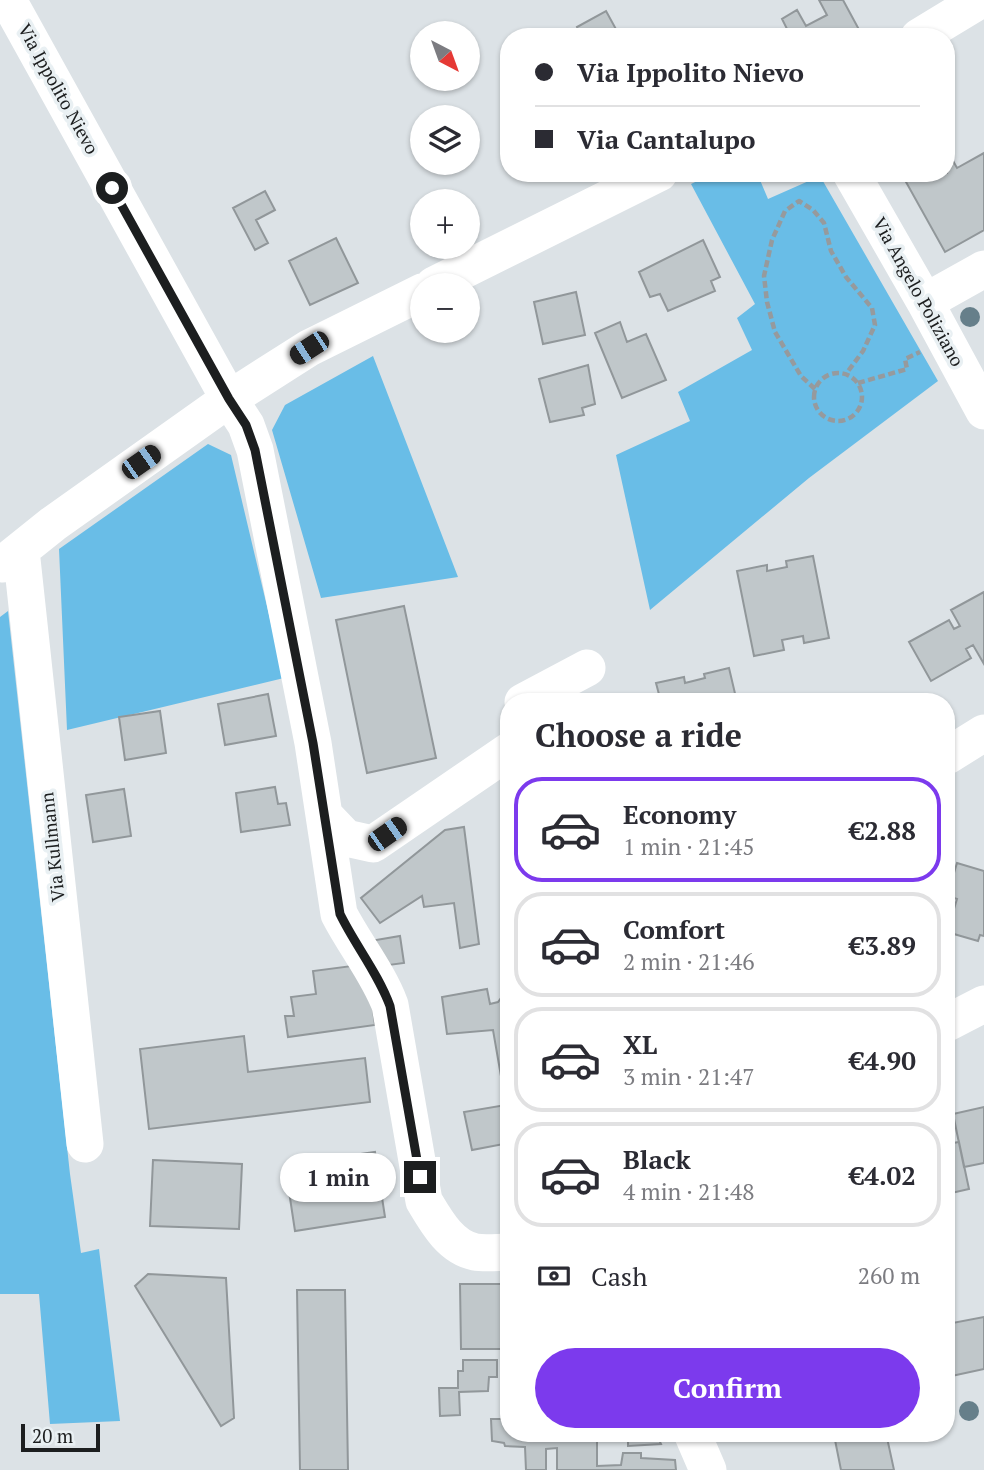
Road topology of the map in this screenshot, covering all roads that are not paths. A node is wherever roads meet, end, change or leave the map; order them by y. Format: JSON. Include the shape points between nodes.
{"nodes":[{"id":1,"x":8,"y":0,"type":"edge"},
{"id":2,"x":980,"y":0,"type":"edge"},
{"id":3,"x":934,"y":28,"type":"edge"},
{"id":4,"x":641,"y":182,"type":"edge"},
{"id":5,"x":856,"y":182,"type":"edge"},
{"id":6,"x":984,"y":269,"type":"edge"},
{"id":7,"x":458,"y":273,"type":"edge"},
{"id":8,"x":410,"y":298,"type":"edge"},
{"id":9,"x":925,"y":302,"type":"junction"},
{"id":10,"x":229,"y":399,"type":"junction"},
{"id":11,"x":984,"y":411,"type":"edge"},
{"id":12,"x":10,"y":559,"type":"edge"},
{"id":13,"x":587,"y":668,"type":"dead end"},
{"id":14,"x":540,"y":693,"type":"edge"},
{"id":15,"x":984,"y":733,"type":"edge"},
{"id":16,"x":955,"y":751,"type":"edge"},
{"id":17,"x":500,"y":757,"type":"edge"},
{"id":18,"x":324,"y":815,"type":"junction"},
{"id":19,"x":984,"y":1004,"type":"edge"},
{"id":20,"x":955,"y":1019,"type":"edge"},
{"id":21,"x":85,"y":1143,"type":"dead end"},
{"id":22,"x":500,"y":1252,"type":"edge"},
{"id":23,"x":696,"y":1442,"type":"edge"},
{"id":24,"x":708,"y":1470,"type":"edge"}],
"edges":[{"from":1,"to":10,"type":"street","name":"Via Ippolito Nievo"},
{"from":2,"to":3,"type":"street"},
{"from":4,"to":7,"type":"street"},
{"from":5,"to":9,"type":"street","name":"Via Angelo Poliziano"},
{"from":6,"to":9,"type":"street"},
{"from":8,"to":10,"type":"street","via":[[309,348]]},
{"from":9,"to":11,"type":"street","name":"Via Angelo Poliziano"},
{"from":10,"to":12,"type":"street"},
{"from":10,"to":18,"type":"street","name":"Via Ippolito Nievo","via":[[255,450]]},
{"from":12,"to":21,"type":"street","name":"Via Kullmann"},
{"from":13,"to":14,"type":"street"},
{"from":15,"to":16,"type":"street"},
{"from":17,"to":18,"type":"street","via":[[373,844],[346,838]]},
{"from":18,"to":22,"type":"street","name":"Via Ippolito Nievo","via":[[340,914],[390,1006],[424,1201],[455,1242],[474,1252]]},
{"from":19,"to":20,"type":"street"},
{"from":23,"to":24,"type":"street"}]}
